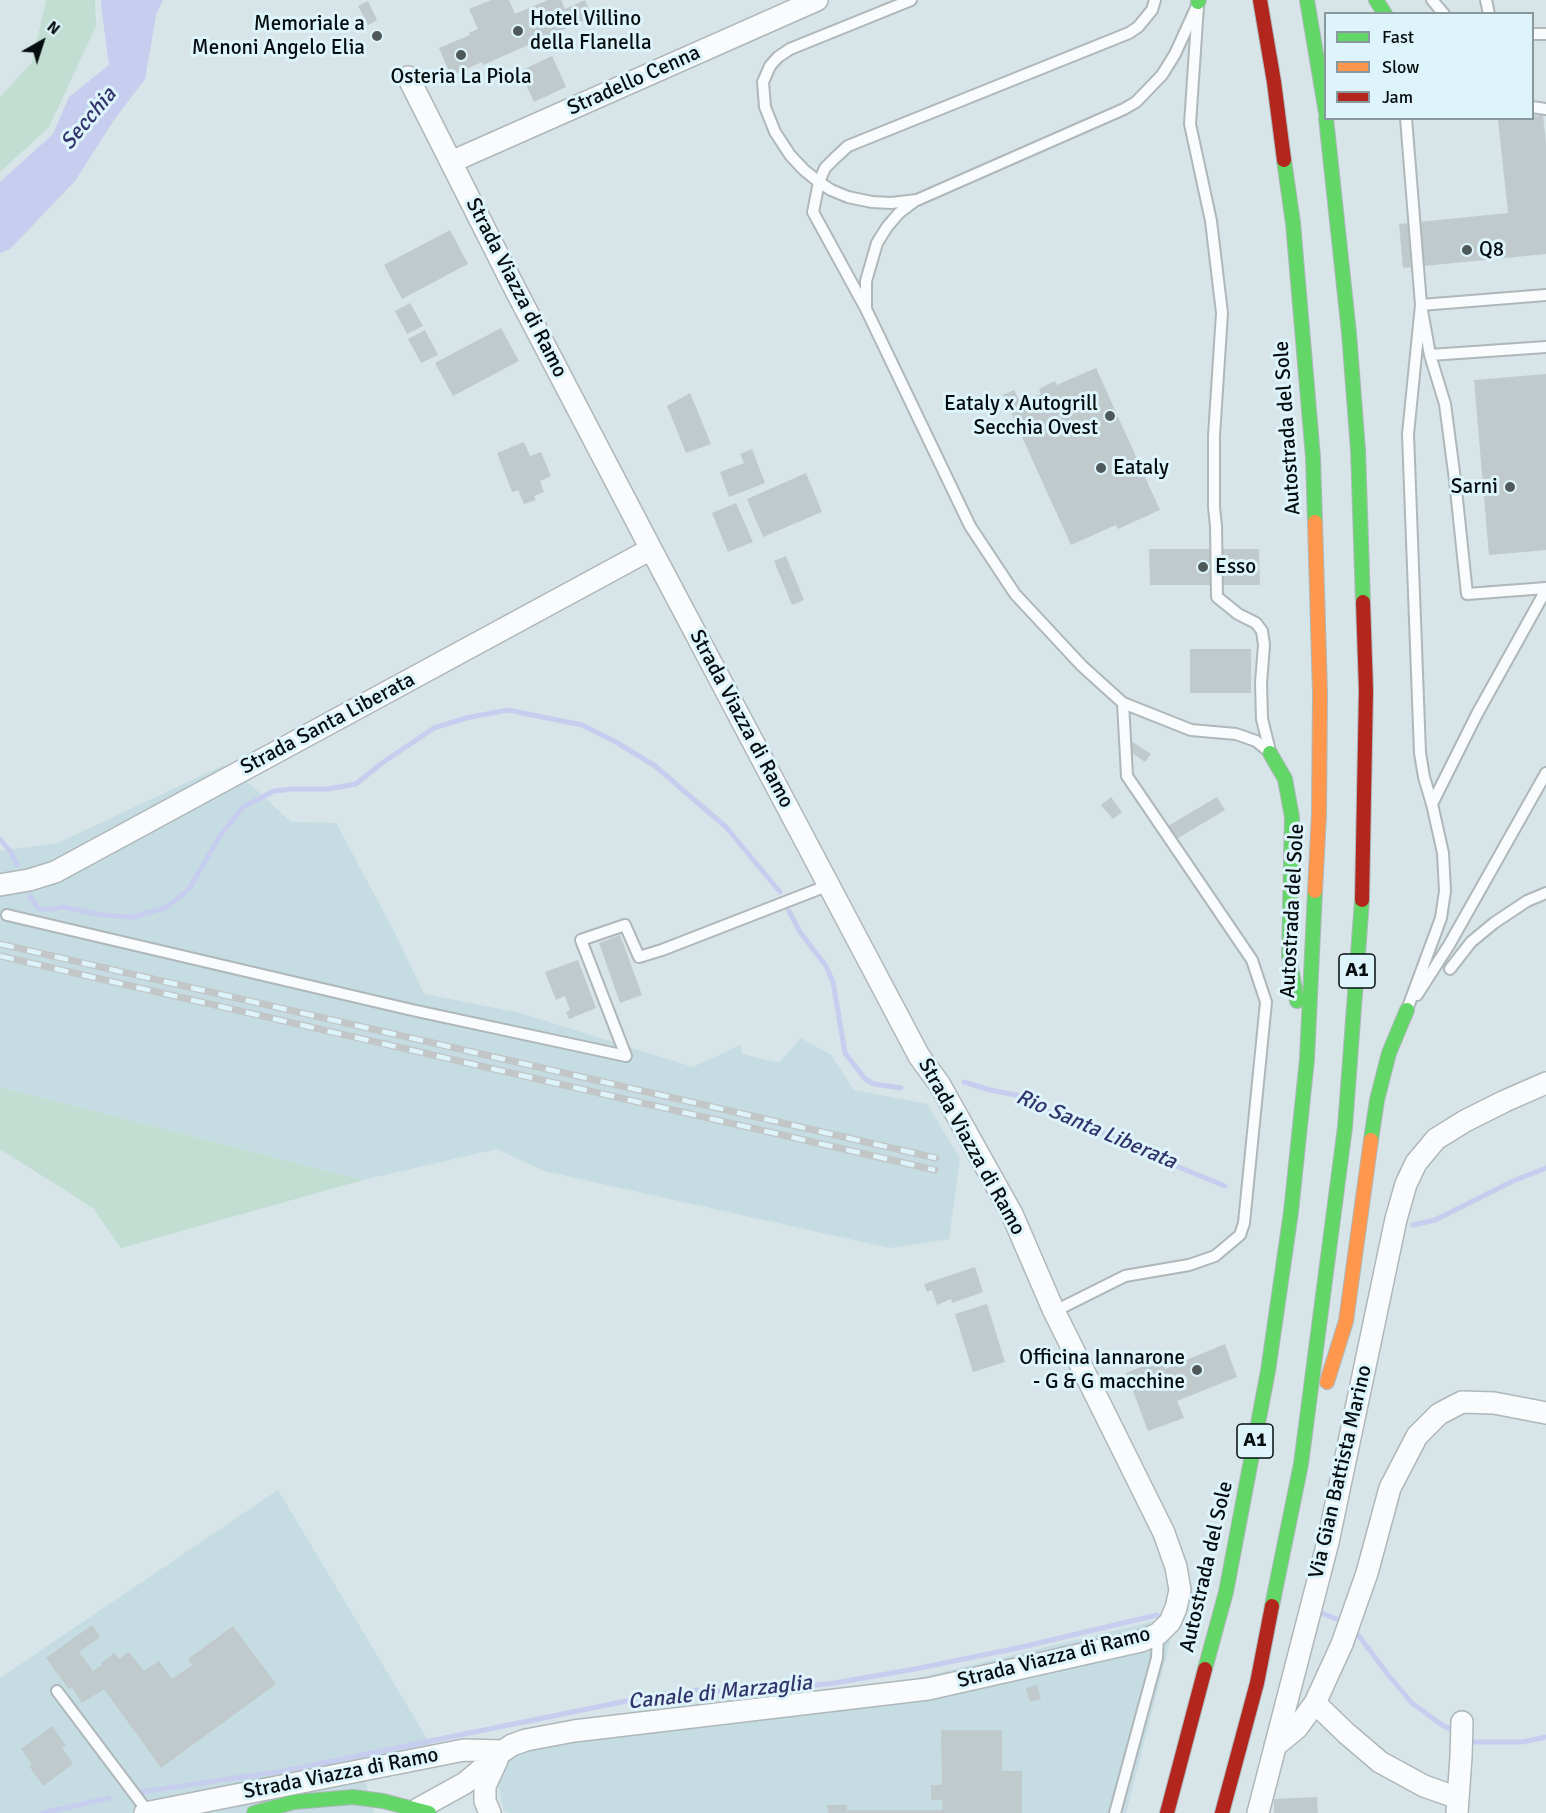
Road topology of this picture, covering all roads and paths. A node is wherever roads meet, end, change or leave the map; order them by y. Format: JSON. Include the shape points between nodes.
{"nodes":[{"id":1,"x":817,"y":0,"type":"edge"},
{"id":2,"x":910,"y":0,"type":"edge"},
{"id":3,"x":1155,"y":0,"type":"edge"},
{"id":4,"x":1260,"y":0,"type":"edge"},
{"id":5,"x":1307,"y":0,"type":"edge"},
{"id":6,"x":1432,"y":0,"type":"edge"},
{"id":7,"x":1198,"y":1,"type":"edge"},
{"id":8,"x":1442,"y":12,"type":"edge"},
{"id":9,"x":408,"y":77,"type":"dead end"},
{"id":10,"x":1324,"y":101,"type":"edge"},
{"id":11,"x":1326,"y":120,"type":"edge"},
{"id":12,"x":1406,"y":120,"type":"edge"},
{"id":13,"x":451,"y":162,"type":"junction"},
{"id":14,"x":819,"y":182,"type":"junction"},
{"id":15,"x":917,"y":200,"type":"junction"},
{"id":16,"x":1546,"y":295,"type":"edge"},
{"id":17,"x":1421,"y":305,"type":"junction"},
{"id":18,"x":866,"y":309,"type":"junction"},
{"id":19,"x":1546,"y":347,"type":"edge"},
{"id":20,"x":1430,"y":355,"type":"junction"},
{"id":21,"x":651,"y":549,"type":"junction"},
{"id":22,"x":1546,"y":589,"type":"edge"},
{"id":23,"x":1123,"y":703,"type":"junction"},
{"id":24,"x":1270,"y":753,"type":"junction"},
{"id":25,"x":1546,"y":773,"type":"edge"},
{"id":26,"x":1432,"y":804,"type":"junction"},
{"id":27,"x":0,"y":885,"type":"edge"},
{"id":28,"x":829,"y":885,"type":"junction"},
{"id":29,"x":1546,"y":894,"type":"edge"},
{"id":30,"x":7,"y":915,"type":"dead end"},
{"id":31,"x":1450,"y":969,"type":"dead end"},
{"id":32,"x":1407,"y":1010,"type":"junction"},
{"id":33,"x":1307,"y":1059,"type":"junction"},
{"id":34,"x":1546,"y":1083,"type":"edge"},
{"id":35,"x":1055,"y":1311,"type":"junction"},
{"id":36,"x":1546,"y":1413,"type":"edge"},
{"id":37,"x":1301,"y":1464,"type":"junction"},
{"id":38,"x":1158,"y":1634,"type":"junction"},
{"id":39,"x":57,"y":1691,"type":"dead end"},
{"id":40,"x":1315,"y":1702,"type":"junction"},
{"id":41,"x":1462,"y":1722,"type":"dead end"},
{"id":42,"x":1275,"y":1746,"type":"junction"},
{"id":43,"x":503,"y":1751,"type":"junction"},
{"id":44,"x":1458,"y":1805,"type":"edge"},
{"id":45,"x":423,"y":1811,"type":"edge"},
{"id":46,"x":147,"y":1813,"type":"edge"},
{"id":47,"x":255,"y":1813,"type":"edge"},
{"id":48,"x":490,"y":1813,"type":"edge"},
{"id":49,"x":1115,"y":1813,"type":"edge"},
{"id":50,"x":1167,"y":1813,"type":"edge"},
{"id":51,"x":1222,"y":1813,"type":"edge"},
{"id":52,"x":1258,"y":1813,"type":"edge"}],
"edges":[{"from":1,"to":13,"type":"street","name":"Stradello Cenna"},
{"from":2,"to":14,"type":"lane","via":[[790,50],[770,66],[763,82],[764,96],[775,132],[790,155]]},
{"from":3,"to":14,"type":"lane","via":[[1152,10],[1129,33],[848,146],[825,168]]},
{"from":4,"to":33,"type":"main road","name":"Autostrada del Sole","number":"A1","via":[[1293,223],[1313,458],[1320,730]]},
{"from":5,"to":10,"type":"main road"},
{"from":6,"to":8,"type":"lane"},
{"from":7,"to":15,"type":"lane","via":[[1175,54],[1162,75],[1136,102]]},
{"from":7,"to":24,"type":"lane","via":[[1190,124],[1211,220],[1222,313],[1214,436],[1217,597],[1262,631],[1262,719]]},
{"from":9,"to":13,"type":"street","name":"Strada Viazza di Ramo"},
{"from":11,"to":37,"type":"main road","number":"A1","via":[[1358,450],[1366,690],[1362,905],[1345,1127]]},
{"from":12,"to":17,"type":"lane"},
{"from":13,"to":21,"type":"street","name":"Strada Viazza di Ramo"},
{"from":14,"to":15,"type":"lane","via":[[848,197],[872,202]]},
{"from":14,"to":18,"type":"lane","via":[[813,212]]},
{"from":15,"to":18,"type":"lane","via":[[899,213],[877,243],[866,281]]},
{"from":16,"to":17,"type":"lane"},
{"from":17,"to":20,"type":"lane"},
{"from":17,"to":26,"type":"lane","via":[[1408,434],[1420,753]]},
{"from":18,"to":23,"type":"lane","via":[[970,526],[1015,594],[1082,666]]},
{"from":19,"to":20,"type":"lane"},
{"from":20,"to":22,"type":"lane","via":[[1445,404],[1467,594]]},
{"from":21,"to":27,"type":"street","name":"Strada Santa Liberata","via":[[55,872]]},
{"from":21,"to":28,"type":"street","name":"Strada Viazza di Ramo"},
{"from":22,"to":26,"type":"lane"},
{"from":23,"to":24,"type":"lane","via":[[1191,730],[1236,734],[1256,741]]},
{"from":23,"to":35,"type":"lane","via":[[1127,776],[1252,960],[1266,1002],[1244,1223],[1240,1235],[1215,1256],[1189,1265],[1125,1276]]},
{"from":24,"to":33,"type":"main road","via":[[1285,779],[1292,817],[1288,956]]},
{"from":25,"to":32,"type":"lane","via":[[1449,945]]},
{"from":26,"to":32,"type":"lane","via":[[1443,853],[1445,891],[1441,918]]},
{"from":28,"to":30,"type":"lane","via":[[639,957],[625,925],[581,940],[626,1056]]},
{"from":28,"to":35,"type":"street","name":"Strada Viazza di Ramo","via":[[919,1056],[940,1085],[1012,1214]]},
{"from":29,"to":31,"type":"lane","via":[[1527,901],[1494,923],[1471,942]]},
{"from":32,"to":37,"type":"main road","via":[[1389,1053],[1377,1100],[1346,1321]]},
{"from":33,"to":50,"type":"main road","name":"Autostrada del Sole","number":"A1","via":[[1291,1212],[1266,1382],[1226,1592]]},
{"from":34,"to":42,"type":"street","name":"Via Gian Battista Marino","via":[[1436,1139],[1416,1163],[1406,1184],[1328,1542]]},
{"from":35,"to":38,"type":"street","name":"Strada Viazza di Ramo","via":[[1164,1533],[1176,1567],[1180,1590],[1176,1608],[1170,1622]]},
{"from":36,"to":40,"type":"street","via":[[1494,1403],[1462,1402],[1439,1414],[1417,1436],[1390,1488],[1367,1573],[1342,1644]]},
{"from":37,"to":51,"type":"main road","number":"A1","via":[[1257,1683]]},
{"from":38,"to":43,"type":"street","name":"Strada Viazza di Ramo","via":[[928,1689],[574,1731],[526,1740]]},
{"from":38,"to":49,"type":"lane","via":[[1157,1658]]},
{"from":39,"to":46,"type":"lane"},
{"from":40,"to":42,"type":"street","via":[[1297,1728]]},
{"from":40,"to":44,"type":"street","via":[[1380,1762]]},
{"from":41,"to":44,"type":"street"},
{"from":42,"to":52,"type":"street","name":"Via Gian Battista Marino"},
{"from":43,"to":45,"type":"street","name":"Strada Viazza di Ramo"},
{"from":43,"to":46,"type":"street","name":"Strada Viazza di Ramo","via":[[464,1750]]},
{"from":43,"to":48,"type":"street","via":[[485,1786]]},
{"from":45,"to":47,"type":"main road","via":[[353,1797],[294,1802]]}]}
